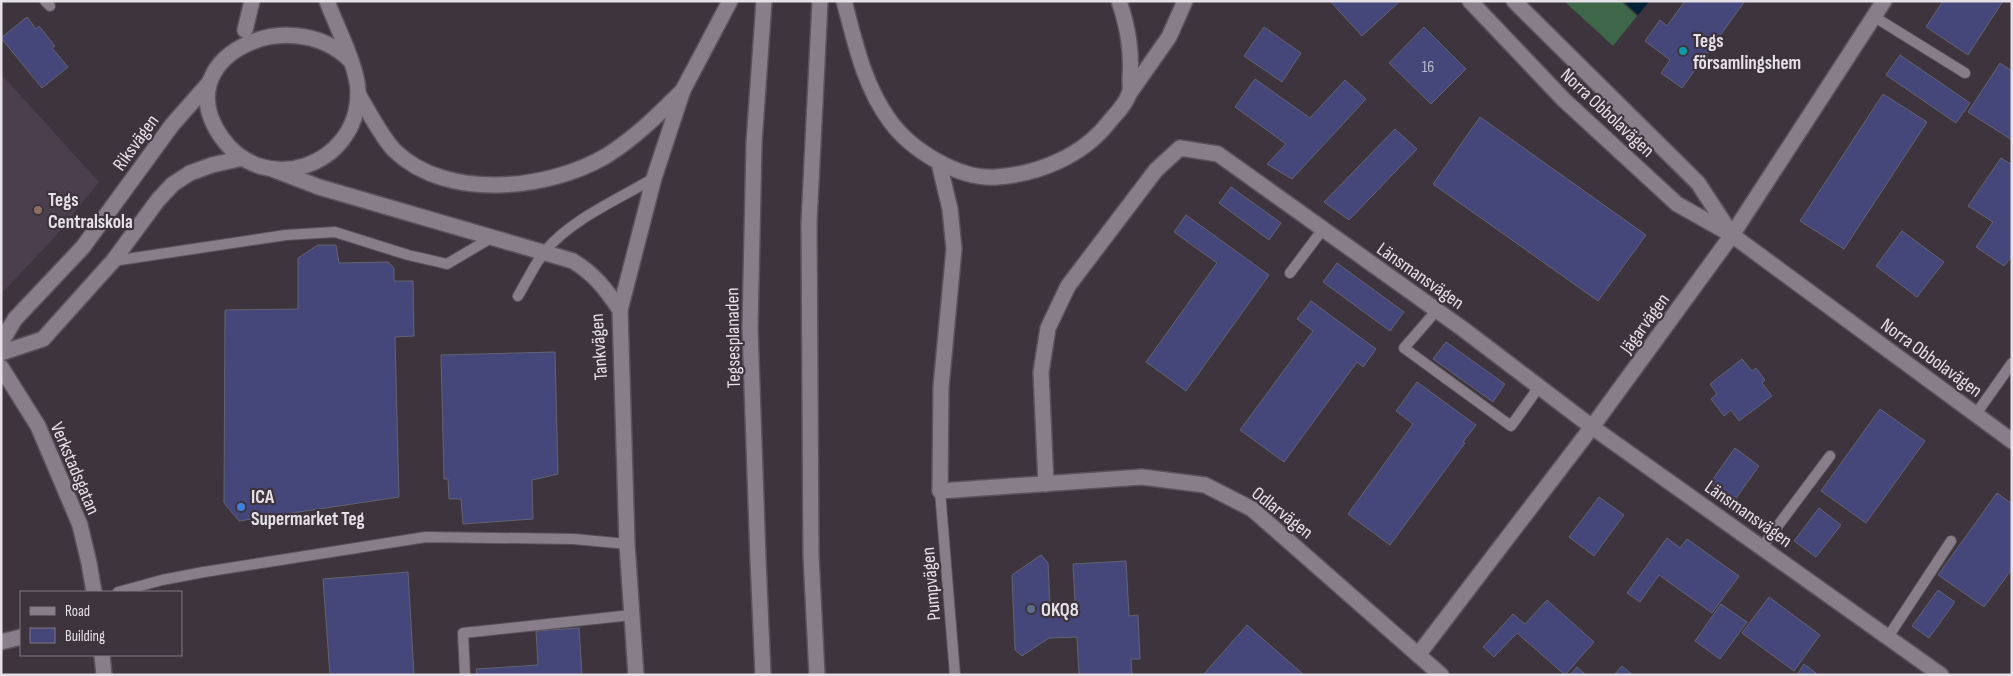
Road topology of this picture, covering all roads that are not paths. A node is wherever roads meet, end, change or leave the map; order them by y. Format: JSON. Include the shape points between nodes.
{"nodes":[{"id":1,"x":252,"y":1,"type":"edge"},
{"id":2,"x":327,"y":1,"type":"edge"},
{"id":3,"x":730,"y":1,"type":"edge"},
{"id":4,"x":764,"y":1,"type":"edge"},
{"id":5,"x":820,"y":1,"type":"edge"},
{"id":6,"x":844,"y":1,"type":"edge"},
{"id":7,"x":1119,"y":1,"type":"edge"},
{"id":8,"x":1185,"y":1,"type":"edge"},
{"id":9,"x":1470,"y":1,"type":"edge"},
{"id":10,"x":1514,"y":1,"type":"edge"},
{"id":11,"x":1884,"y":1,"type":"edge"},
{"id":12,"x":1873,"y":16,"type":"junction"},
{"id":13,"x":296,"y":21,"type":"dead end"},
{"id":14,"x":258,"y":24,"type":"dead end"},
{"id":15,"x":245,"y":30,"type":"junction"},
{"id":16,"x":350,"y":60,"type":"junction"},
{"id":17,"x":1964,"y":73,"type":"dead end"},
{"id":18,"x":209,"y":83,"type":"junction"},
{"id":19,"x":683,"y":90,"type":"junction"},
{"id":20,"x":358,"y":94,"type":"junction"},
{"id":21,"x":1129,"y":94,"type":"junction"},
{"id":22,"x":243,"y":158,"type":"junction"},
{"id":23,"x":939,"y":163,"type":"junction"},
{"id":24,"x":271,"y":169,"type":"junction"},
{"id":25,"x":654,"y":178,"type":"junction"},
{"id":26,"x":1323,"y":229,"type":"junction"},
{"id":27,"x":1732,"y":235,"type":"junction"},
{"id":28,"x":491,"y":238,"type":"junction"},
{"id":29,"x":544,"y":252,"type":"junction"},
{"id":30,"x":113,"y":261,"type":"junction"},
{"id":31,"x":1290,"y":273,"type":"dead end"},
{"id":32,"x":518,"y":296,"type":"dead end"},
{"id":33,"x":620,"y":310,"type":"junction"},
{"id":34,"x":1437,"y":310,"type":"junction"},
{"id":35,"x":1,"y":343,"type":"edge"},
{"id":36,"x":1,"y":353,"type":"edge"},
{"id":37,"x":2012,"y":363,"type":"edge"},
{"id":38,"x":1,"y":367,"type":"edge"},
{"id":39,"x":1539,"y":387,"type":"junction"},
{"id":40,"x":1976,"y":414,"type":"junction"},
{"id":41,"x":1592,"y":426,"type":"junction"},
{"id":42,"x":2012,"y":441,"type":"edge"},
{"id":43,"x":1830,"y":456,"type":"dead end"},
{"id":44,"x":1046,"y":484,"type":"junction"},
{"id":45,"x":940,"y":491,"type":"junction"},
{"id":46,"x":1951,"y":542,"type":"dead end"},
{"id":47,"x":627,"y":544,"type":"junction"},
{"id":48,"x":1762,"y":547,"type":"junction"},
{"id":49,"x":94,"y":591,"type":"edge"},
{"id":50,"x":122,"y":591,"type":"edge"},
{"id":51,"x":632,"y":615,"type":"junction"},
{"id":52,"x":20,"y":637,"type":"edge"},
{"id":53,"x":1888,"y":637,"type":"junction"},
{"id":54,"x":1,"y":642,"type":"edge"},
{"id":55,"x":1418,"y":655,"type":"junction"},
{"id":56,"x":102,"y":656,"type":"edge"},
{"id":57,"x":104,"y":675,"type":"edge"},
{"id":58,"x":465,"y":675,"type":"edge"},
{"id":59,"x":636,"y":675,"type":"edge"},
{"id":60,"x":763,"y":675,"type":"edge"},
{"id":61,"x":817,"y":675,"type":"edge"},
{"id":62,"x":955,"y":675,"type":"edge"},
{"id":63,"x":1441,"y":675,"type":"edge"},
{"id":64,"x":1941,"y":675,"type":"edge"}],
"edges":[{"from":1,"to":15,"type":"street"},
{"from":2,"to":16,"type":"street","name":"Riksvägen"},
{"from":3,"to":19,"type":"street"},
{"from":4,"to":60,"type":"street","name":"Tegsesplanaden","via":[[754,143],[750,328]]},
{"from":5,"to":61,"type":"street","via":[[809,223],[810,556]]},
{"from":6,"to":23,"type":"street","via":[[875,98],[891,123]]},
{"from":7,"to":21,"type":"street","via":[[1128,27],[1132,59]]},
{"from":8,"to":21,"type":"street","via":[[1169,37]]},
{"from":9,"to":27,"type":"street","name":"Norra Obbolavägen","via":[[1564,100],[1677,204]]},
{"from":10,"to":27,"type":"street","name":"Norra Obbolavägen","via":[[1698,183]]},
{"from":11,"to":12,"type":"street","name":"Jägarvägen"},
{"from":12,"to":17,"type":"lane"},
{"from":12,"to":27,"type":"street","name":"Jägarvägen"},
{"from":13,"to":16,"type":"street","name":"Riksvägen","via":[[331,36]]},
{"from":14,"to":15,"type":"street","name":"Riksvägen"},
{"from":15,"to":18,"type":"street","name":"Riksvägen","via":[[225,47]]},
{"from":16,"to":20,"type":"street","name":"Riksvägen"},
{"from":18,"to":22,"type":"street","name":"Riksvägen","via":[[208,97],[215,126],[222,138]]},
{"from":18,"to":35,"type":"street","name":"Riksvägen","via":[[172,125],[83,247],[15,319]]},
{"from":19,"to":20,"type":"street","via":[[648,125],[604,157],[540,181],[501,185],[462,182],[434,175],[413,165],[394,150]]},
{"from":19,"to":25,"type":"street"},
{"from":20,"to":24,"type":"street","name":"Riksvägen","via":[[356,115],[347,134],[333,151],[301,168]]},
{"from":21,"to":23,"type":"street","via":[[1101,133],[1056,163],[996,178],[968,174]]},
{"from":22,"to":24,"type":"street","name":"Riksvägen"},
{"from":22,"to":30,"type":"street","via":[[190,173],[173,184]]},
{"from":23,"to":45,"type":"street","via":[[950,209],[954,249],[941,387]]},
{"from":24,"to":28,"type":"street","name":"Tankvägen","via":[[319,187]]},
{"from":25,"to":29,"type":"lane","via":[[573,225]]},
{"from":25,"to":33,"type":"street"},
{"from":26,"to":31,"type":"lane"},
{"from":26,"to":34,"type":"street","name":"Länsmansvägen"},
{"from":26,"to":44,"type":"street","name":"Länsmansvägen","via":[[1218,154],[1180,148],[1156,170],[1068,286],[1048,328],[1041,372]]},
{"from":27,"to":40,"type":"street","name":"Norra Obbolavägen"},
{"from":27,"to":41,"type":"street","name":"Jägarvägen"},
{"from":28,"to":29,"type":"street","name":"Tankvägen"},
{"from":28,"to":30,"type":"lane","via":[[447,264],[335,232],[286,234]]},
{"from":29,"to":32,"type":"lane"},
{"from":29,"to":33,"type":"street","name":"Tankvägen","via":[[573,261],[590,272]]},
{"from":30,"to":36,"type":"street","via":[[43,339]]},
{"from":33,"to":47,"type":"street","name":"Tankvägen"},
{"from":34,"to":39,"type":"street","name":"Länsmansvägen"},
{"from":34,"to":39,"type":"lane","via":[[1404,348],[1511,426]]},
{"from":37,"to":40,"type":"lane"},
{"from":38,"to":49,"type":"street","name":"Verkstadsgatan","via":[[38,426],[80,525]]},
{"from":39,"to":41,"type":"street","name":"Länsmansvägen"},
{"from":40,"to":42,"type":"street","name":"Norra Obbolavägen"},
{"from":41,"to":48,"type":"street","name":"Länsmansvägen"},
{"from":41,"to":55,"type":"street","name":"Jägarvägen"},
{"from":43,"to":48,"type":"lane"},
{"from":44,"to":45,"type":"street","name":"Odlarvägen"},
{"from":44,"to":55,"type":"street","name":"Odlarvägen","via":[[1142,477],[1205,485],[1252,509]]},
{"from":45,"to":62,"type":"lane","name":"Pumpvägen"},
{"from":46,"to":53,"type":"lane"},
{"from":47,"to":50,"type":"lane","via":[[574,539],[426,537],[204,572]]},
{"from":47,"to":51,"type":"street","name":"Tankvägen"},
{"from":48,"to":53,"type":"street","name":"Länsmansvägen"},
{"from":51,"to":58,"type":"lane","via":[[463,634]]},
{"from":51,"to":59,"type":"street","name":"Tankvägen"},
{"from":52,"to":54,"type":"street"},
{"from":53,"to":64,"type":"street","name":"Länsmansvägen"},
{"from":55,"to":63,"type":"street","name":"Odlarvägen"},
{"from":56,"to":57,"type":"street"}]}
